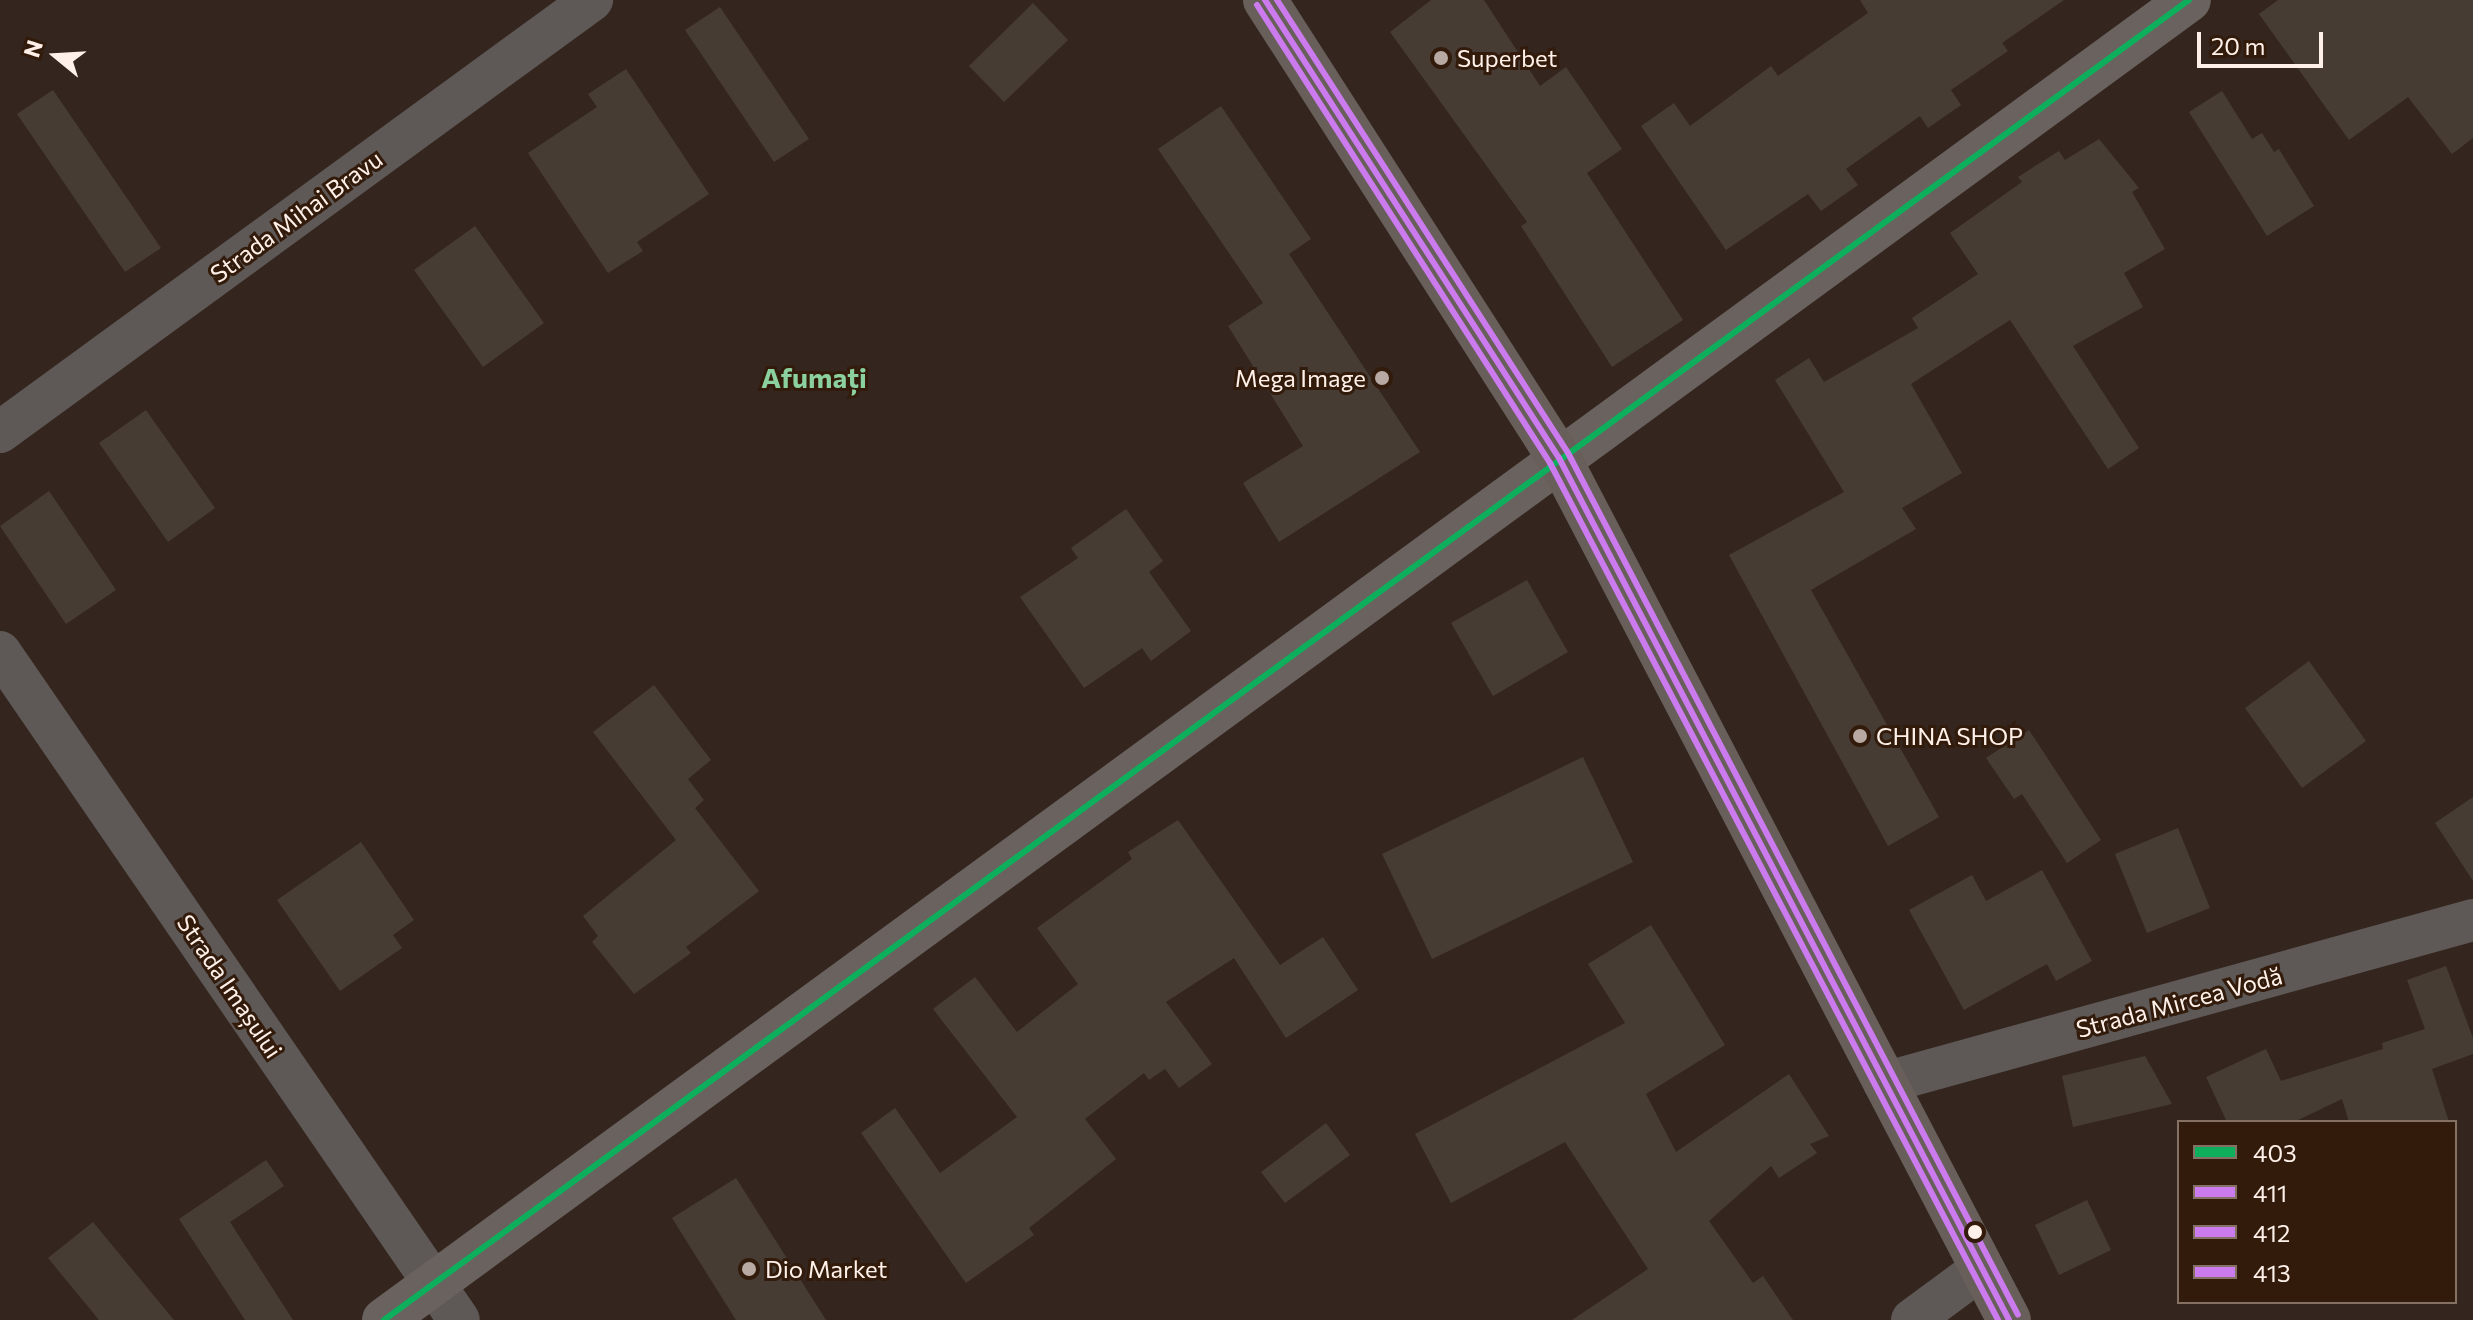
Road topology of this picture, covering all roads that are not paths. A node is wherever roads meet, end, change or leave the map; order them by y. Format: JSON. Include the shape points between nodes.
{"nodes":[{"id":1,"x":592,"y":0,"type":"edge"},
{"id":2,"x":1265,"y":0,"type":"edge"},
{"id":3,"x":2189,"y":0,"type":"edge"},
{"id":4,"x":0,"y":432,"type":"edge"},
{"id":5,"x":1559,"y":458,"type":"junction"},
{"id":6,"x":0,"y":652,"type":"edge"},
{"id":7,"x":2473,"y":920,"type":"edge"},
{"id":8,"x":1884,"y":1083,"type":"junction"},
{"id":9,"x":1981,"y":1269,"type":"junction"},
{"id":10,"x":433,"y":1283,"type":"junction"},
{"id":11,"x":384,"y":1320,"type":"edge"},
{"id":12,"x":459,"y":1320,"type":"edge"},
{"id":13,"x":1912,"y":1320,"type":"edge"},
{"id":14,"x":2009,"y":1320,"type":"edge"}],
"edges":[{"from":1,"to":4,"type":"street","name":"Strada Mihai Bravu"},
{"from":2,"to":5,"type":"highway"},
{"from":3,"to":5,"type":"main road"},
{"from":5,"to":8,"type":"highway"},
{"from":5,"to":10,"type":"main road"},
{"from":6,"to":10,"type":"street","name":"Strada Imașului"},
{"from":7,"to":8,"type":"street","name":"Strada Mircea Vodă"},
{"from":8,"to":9,"type":"highway"},
{"from":9,"to":13,"type":"street"},
{"from":9,"to":14,"type":"highway"},
{"from":10,"to":11,"type":"main road"},
{"from":10,"to":12,"type":"street","name":"Strada Imașului"}]}
